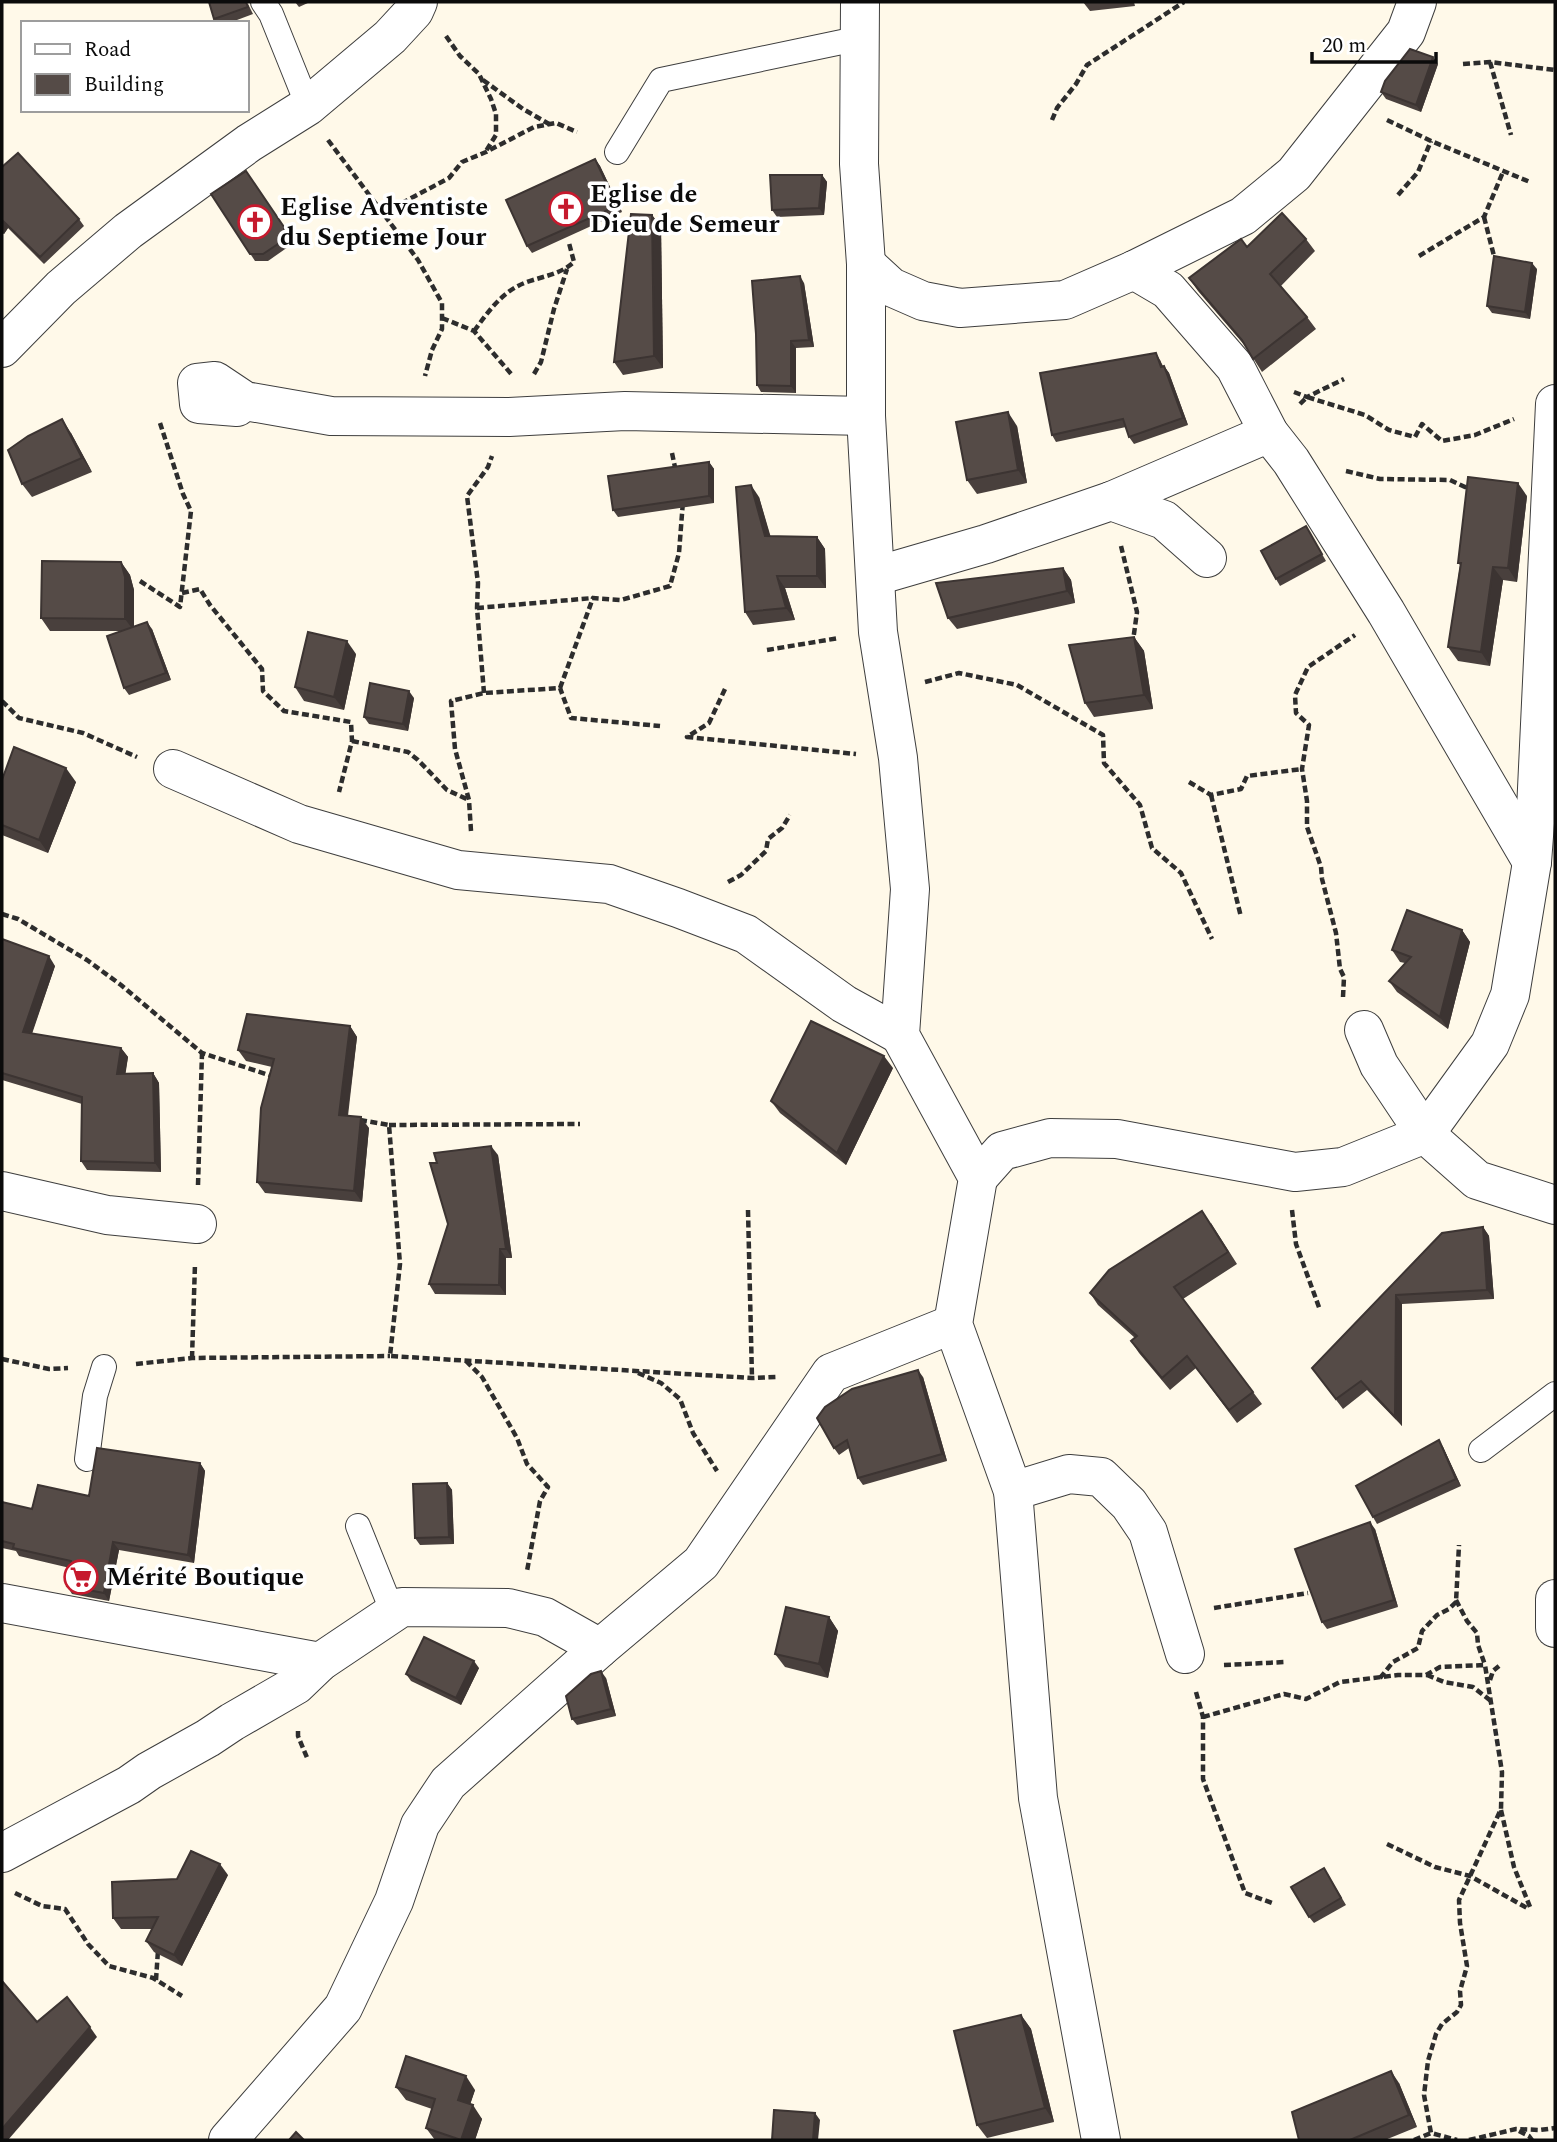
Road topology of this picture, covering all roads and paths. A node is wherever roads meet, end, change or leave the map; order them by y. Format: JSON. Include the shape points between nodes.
{"nodes":[{"id":1,"x":263,"y":2,"type":"edge"},
{"id":2,"x":1184,"y":2,"type":"edge"},
{"id":3,"x":1417,"y":2,"type":"edge"},
{"id":4,"x":416,"y":6,"type":"edge"},
{"id":5,"x":861,"y":20,"type":"edge"},
{"id":6,"x":1490,"y":62,"type":"junction"},
{"id":7,"x":1463,"y":64,"type":"dead end"},
{"id":8,"x":1555,"y":70,"type":"edge"},
{"id":9,"x":482,"y":80,"type":"junction"},
{"id":10,"x":1351,"y":102,"type":"junction"},
{"id":11,"x":308,"y":106,"type":"junction"},
{"id":12,"x":1052,"y":120,"type":"dead end"},
{"id":13,"x":550,"y":124,"type":"junction"},
{"id":14,"x":577,"y":132,"type":"dead end"},
{"id":15,"x":1511,"y":135,"type":"dead end"},
{"id":16,"x":1431,"y":141,"type":"junction"},
{"id":17,"x":486,"y":152,"type":"junction"},
{"id":18,"x":617,"y":152,"type":"dead end"},
{"id":19,"x":1503,"y":172,"type":"junction"},
{"id":20,"x":1530,"y":181,"type":"dead end"},
{"id":21,"x":1398,"y":195,"type":"dead end"},
{"id":22,"x":383,"y":213,"type":"junction"},
{"id":23,"x":1484,"y":217,"type":"junction"},
{"id":24,"x":569,"y":243,"type":"dead end"},
{"id":25,"x":1419,"y":256,"type":"dead end"},
{"id":26,"x":1494,"y":257,"type":"edge"},
{"id":27,"x":866,"y":264,"type":"junction"},
{"id":28,"x":567,"y":268,"type":"junction"},
{"id":29,"x":1134,"y":270,"type":"junction"},
{"id":30,"x":442,"y":318,"type":"junction"},
{"id":31,"x":474,"y":331,"type":"junction"},
{"id":32,"x":2,"y":348,"type":"edge"},
{"id":33,"x":1344,"y":379,"type":"dead end"},
{"id":34,"x":1307,"y":397,"type":"junction"},
{"id":35,"x":199,"y":404,"type":"junction"},
{"id":36,"x":1555,"y":404,"type":"edge"},
{"id":37,"x":237,"y":407,"type":"dead end"},
{"id":38,"x":519,"y":408,"type":"junction"},
{"id":39,"x":662,"y":411,"type":"junction"},
{"id":40,"x":415,"y":416,"type":"junction"},
{"id":41,"x":866,"y":416,"type":"junction"},
{"id":42,"x":1475,"y":435,"type":"dead end"},
{"id":43,"x":1280,"y":447,"type":"junction"},
{"id":44,"x":678,"y":479,"type":"edge"},
{"id":45,"x":1477,"y":488,"type":"edge"},
{"id":46,"x":681,"y":491,"type":"edge"},
{"id":47,"x":1111,"y":501,"type":"junction"},
{"id":48,"x":1207,"y":558,"type":"dead end"},
{"id":49,"x":876,"y":576,"type":"junction"},
{"id":50,"x":140,"y":581,"type":"dead end"},
{"id":51,"x":182,"y":593,"type":"junction"},
{"id":52,"x":593,"y":598,"type":"junction"},
{"id":53,"x":477,"y":608,"type":"junction"},
{"id":54,"x":1386,"y":612,"type":"junction"},
{"id":55,"x":878,"y":632,"type":"junction"},
{"id":56,"x":1133,"y":645,"type":"edge"},
{"id":57,"x":766,"y":650,"type":"dead end"},
{"id":58,"x":560,"y":688,"type":"junction"},
{"id":59,"x":725,"y":689,"type":"dead end"},
{"id":60,"x":887,"y":690,"type":"junction"},
{"id":61,"x":484,"y":693,"type":"junction"},
{"id":62,"x":2,"y":701,"type":"edge"},
{"id":63,"x":660,"y":726,"type":"dead end"},
{"id":64,"x":352,"y":741,"type":"junction"},
{"id":65,"x":898,"y":758,"type":"junction"},
{"id":66,"x":173,"y":769,"type":"joint"},
{"id":67,"x":1302,"y":769,"type":"junction"},
{"id":68,"x":1189,"y":782,"type":"dead end"},
{"id":69,"x":1211,"y":794,"type":"junction"},
{"id":70,"x":469,"y":800,"type":"junction"},
{"id":71,"x":1546,"y":809,"type":"edge"},
{"id":72,"x":790,"y":815,"type":"dead end"},
{"id":73,"x":319,"y":829,"type":"junction"},
{"id":74,"x":1532,"y":862,"type":"junction"},
{"id":75,"x":458,"y":870,"type":"junction"},
{"id":76,"x":678,"y":908,"type":"junction"},
{"id":77,"x":2,"y":914,"type":"edge"},
{"id":78,"x":1241,"y":917,"type":"dead end"},
{"id":79,"x":1212,"y":939,"type":"dead end"},
{"id":80,"x":1364,"y":1030,"type":"joint"},
{"id":81,"x":900,"y":1035,"type":"junction"},
{"id":82,"x":280,"y":1079,"type":"edge"},
{"id":83,"x":349,"y":1118,"type":"edge"},
{"id":84,"x":580,"y":1124,"type":"dead end"},
{"id":85,"x":389,"y":1125,"type":"junction"},
{"id":86,"x":1424,"y":1134,"type":"junction"},
{"id":87,"x":1294,"y":1172,"type":"junction"},
{"id":88,"x":978,"y":1178,"type":"junction"},
{"id":89,"x":2,"y":1191,"type":"edge"},
{"id":90,"x":1555,"y":1205,"type":"edge"},
{"id":91,"x":748,"y":1210,"type":"dead end"},
{"id":92,"x":197,"y":1224,"type":"dead end"},
{"id":93,"x":1320,"y":1310,"type":"dead end"},
{"id":94,"x":953,"y":1324,"type":"junction"},
{"id":95,"x":390,"y":1356,"type":"junction"},
{"id":96,"x":2,"y":1359,"type":"edge"},
{"id":97,"x":466,"y":1361,"type":"junction"},
{"id":98,"x":104,"y":1367,"type":"junction"},
{"id":99,"x":634,"y":1371,"type":"junction"},
{"id":100,"x":831,"y":1373,"type":"junction"},
{"id":101,"x":752,"y":1378,"type":"junction"},
{"id":102,"x":1555,"y":1394,"type":"edge"},
{"id":103,"x":1481,"y":1450,"type":"dead end"},
{"id":104,"x":87,"y":1459,"type":"dead end"},
{"id":105,"x":1013,"y":1491,"type":"junction"},
{"id":106,"x":738,"y":1510,"type":"junction"},
{"id":107,"x":358,"y":1526,"type":"dead end"},
{"id":108,"x":1459,"y":1545,"type":"dead end"},
{"id":109,"x":1308,"y":1593,"type":"edge"},
{"id":110,"x":1555,"y":1599,"type":"edge"},
{"id":111,"x":1456,"y":1600,"type":"junction"},
{"id":112,"x":2,"y":1603,"type":"edge"},
{"id":113,"x":508,"y":1608,"type":"junction"},
{"id":114,"x":393,"y":1613,"type":"junction"},
{"id":115,"x":1175,"y":1618,"type":"junction"},
{"id":116,"x":1555,"y":1628,"type":"edge"},
{"id":117,"x":600,"y":1648,"type":"junction"},
{"id":118,"x":1187,"y":1659,"type":"junction"},
{"id":119,"x":320,"y":1662,"type":"junction"},
{"id":120,"x":1284,"y":1662,"type":"dead end"},
{"id":121,"x":1485,"y":1665,"type":"junction"},
{"id":122,"x":1499,"y":1666,"type":"dead end"},
{"id":123,"x":1426,"y":1675,"type":"junction"},
{"id":124,"x":1379,"y":1678,"type":"junction"},
{"id":125,"x":1489,"y":1688,"type":"junction"},
{"id":126,"x":1491,"y":1700,"type":"junction"},
{"id":127,"x":1203,"y":1717,"type":"junction"},
{"id":128,"x":1501,"y":1809,"type":"junction"},
{"id":129,"x":1387,"y":1844,"type":"dead end"},
{"id":130,"x":2,"y":1853,"type":"edge"},
{"id":131,"x":1470,"y":1876,"type":"junction"},
{"id":132,"x":12,"y":1891,"type":"dead end"},
{"id":133,"x":1272,"y":1903,"type":"dead end"},
{"id":134,"x":159,"y":1940,"type":"edge"},
{"id":135,"x":156,"y":1980,"type":"junction"},
{"id":136,"x":182,"y":1997,"type":"dead end"},
{"id":137,"x":1555,"y":2128,"type":"edge"},
{"id":138,"x":1516,"y":2129,"type":"junction"},
{"id":139,"x":1431,"y":2133,"type":"junction"},
{"id":140,"x":228,"y":2140,"type":"edge"},
{"id":141,"x":1101,"y":2140,"type":"edge"},
{"id":142,"x":1414,"y":2140,"type":"edge"},
{"id":143,"x":1457,"y":2140,"type":"edge"},
{"id":144,"x":1469,"y":2140,"type":"edge"},
{"id":145,"x":1532,"y":2140,"type":"edge"}],
"edges":[{"from":1,"to":11,"type":"lane"},
{"from":2,"to":12,"type":"path","via":[[1087,65]]},
{"from":3,"to":10,"type":"street","via":[[1406,32]]},
{"from":4,"to":9,"type":"path"},
{"from":4,"to":11,"type":"street","via":[[390,37]]},
{"from":5,"to":18,"type":"lane","via":[[661,80]]},
{"from":5,"to":27,"type":"street","via":[[859,164]]},
{"from":6,"to":7,"type":"path"},
{"from":6,"to":8,"type":"path"},
{"from":6,"to":15,"type":"path"},
{"from":9,"to":13,"type":"path"},
{"from":9,"to":17,"type":"path","via":[[496,114],[496,135]]},
{"from":10,"to":16,"type":"path"},
{"from":10,"to":29,"type":"street","via":[[1294,174],[1243,216]]},
{"from":11,"to":22,"type":"path","via":[[335,151]]},
{"from":11,"to":32,"type":"street","via":[[128,231],[61,288]]},
{"from":13,"to":14,"type":"path"},
{"from":13,"to":17,"type":"path","via":[[534,127]]},
{"from":16,"to":19,"type":"path"},
{"from":16,"to":21,"type":"path","via":[[1418,172]]},
{"from":17,"to":22,"type":"path","via":[[462,162],[449,178]]},
{"from":19,"to":20,"type":"path"},
{"from":19,"to":23,"type":"path"},
{"from":22,"to":30,"type":"path","via":[[418,260],[442,303]]},
{"from":23,"to":25,"type":"path"},
{"from":23,"to":26,"type":"path"},
{"from":24,"to":28,"type":"path","via":[[574,262]]},
{"from":27,"to":29,"type":"street","via":[[891,287],[923,301],[960,307],[1065,300]]},
{"from":27,"to":41,"type":"street"},
{"from":28,"to":31,"type":"path","via":[[500,297]]},
{"from":28,"to":38,"type":"path","via":[[541,362]]},
{"from":29,"to":43,"type":"street","via":[[1168,290],[1235,367]]},
{"from":30,"to":31,"type":"path"},
{"from":30,"to":40,"type":"path"},
{"from":31,"to":38,"type":"path"},
{"from":33,"to":34,"type":"path"},
{"from":34,"to":42,"type":"path","via":[[1415,437],[1422,424],[1442,441]]},
{"from":34,"to":43,"type":"path"},
{"from":35,"to":37,"type":"street"},
{"from":35,"to":40,"type":"street","via":[[197,383],[215,381],[245,401],[331,416]]},
{"from":35,"to":51,"type":"path","via":[[157,413],[191,511]]},
{"from":36,"to":71,"type":"street"},
{"from":38,"to":39,"type":"street"},
{"from":38,"to":40,"type":"street"},
{"from":38,"to":53,"type":"path","via":[[467,496]]},
{"from":39,"to":41,"type":"street"},
{"from":39,"to":44,"type":"path"},
{"from":41,"to":49,"type":"street"},
{"from":43,"to":45,"type":"path","via":[[1311,461],[1380,479],[1450,480]]},
{"from":43,"to":47,"type":"street"},
{"from":43,"to":54,"type":"street"},
{"from":46,"to":52,"type":"path","via":[[679,553],[670,586],[621,600]]},
{"from":47,"to":48,"type":"street","via":[[1164,520]]},
{"from":47,"to":49,"type":"street"},
{"from":47,"to":56,"type":"path","via":[[1137,612]]},
{"from":49,"to":55,"type":"street"},
{"from":50,"to":51,"type":"path","via":[[180,607]]},
{"from":51,"to":64,"type":"path","via":[[200,589],[262,668],[263,691],[284,711],[351,722]]},
{"from":52,"to":53,"type":"path"},
{"from":52,"to":58,"type":"path"},
{"from":53,"to":61,"type":"path"},
{"from":54,"to":67,"type":"path","via":[[1308,667],[1298,685],[1296,713],[1309,725]]},
{"from":54,"to":74,"type":"street"},
{"from":55,"to":57,"type":"path"},
{"from":55,"to":60,"type":"street"},
{"from":58,"to":61,"type":"path"},
{"from":58,"to":63,"type":"path","via":[[571,718]]},
{"from":59,"to":65,"type":"path","via":[[709,723],[687,737]]},
{"from":60,"to":65,"type":"street"},
{"from":60,"to":79,"type":"path","via":[[959,673],[1017,685],[1103,735],[1104,763],[1140,806],[1152,848],[1181,873]]},
{"from":61,"to":70,"type":"path","via":[[451,701],[455,749]]},
{"from":62,"to":66,"type":"path","via":[[19,718],[83,733]]},
{"from":64,"to":70,"type":"path","via":[[408,752],[447,790]]},
{"from":64,"to":73,"type":"path","via":[[336,803]]},
{"from":65,"to":81,"type":"street","via":[[910,889]]},
{"from":66,"to":73,"type":"street"},
{"from":67,"to":69,"type":"path","via":[[1247,776],[1241,789]]},
{"from":67,"to":80,"type":"path","via":[[1307,827],[1321,867],[1344,977],[1343,1002]]},
{"from":68,"to":69,"type":"path"},
{"from":69,"to":78,"type":"path"},
{"from":70,"to":75,"type":"path","via":[[471,847]]},
{"from":71,"to":74,"type":"street"},
{"from":72,"to":76,"type":"path","via":[[768,839],[766,851],[741,875]]},
{"from":73,"to":75,"type":"street"},
{"from":74,"to":86,"type":"street","via":[[1510,995],[1490,1044]]},
{"from":75,"to":76,"type":"street","via":[[609,884]]},
{"from":76,"to":81,"type":"street","via":[[746,934],[844,1004]]},
{"from":77,"to":82,"type":"path","via":[[87,960],[202,1053]]},
{"from":80,"to":86,"type":"street","via":[[1379,1065]]},
{"from":81,"to":88,"type":"street"},
{"from":83,"to":85,"type":"path"},
{"from":84,"to":85,"type":"path"},
{"from":85,"to":95,"type":"path","via":[[400,1264]]},
{"from":86,"to":87,"type":"street","via":[[1343,1167]]},
{"from":86,"to":90,"type":"street","via":[[1477,1180]]},
{"from":87,"to":88,"type":"street","via":[[1117,1139],[1050,1138],[1002,1152]]},
{"from":87,"to":93,"type":"path","via":[[1291,1216],[1296,1244]]},
{"from":88,"to":94,"type":"street"},
{"from":89,"to":92,"type":"street","via":[[107,1216]]},
{"from":91,"to":101,"type":"path"},
{"from":94,"to":100,"type":"street"},
{"from":94,"to":105,"type":"street"},
{"from":95,"to":97,"type":"path"},
{"from":95,"to":98,"type":"path","via":[[192,1357]]},
{"from":96,"to":98,"type":"path","via":[[48,1368]]},
{"from":97,"to":99,"type":"path"},
{"from":97,"to":113,"type":"path","via":[[482,1377],[527,1464],[548,1487],[540,1501],[524,1587]]},
{"from":98,"to":104,"type":"lane","via":[[95,1396]]},
{"from":99,"to":101,"type":"path"},
{"from":99,"to":106,"type":"path","via":[[661,1383],[680,1399],[693,1433]]},
{"from":100,"to":101,"type":"path"},
{"from":100,"to":106,"type":"street"},
{"from":102,"to":103,"type":"lane"},
{"from":105,"to":115,"type":"street","via":[[1069,1474],[1101,1477],[1129,1504],[1148,1532]]},
{"from":105,"to":141,"type":"street","via":[[1038,1798]]},
{"from":106,"to":117,"type":"street","via":[[701,1563]]},
{"from":107,"to":114,"type":"lane"},
{"from":108,"to":111,"type":"path"},
{"from":109,"to":115,"type":"path"},
{"from":110,"to":116,"type":"street"},
{"from":111,"to":121,"type":"path","via":[[1477,1633]]},
{"from":111,"to":124,"type":"path","via":[[1422,1630],[1418,1648],[1393,1662]]},
{"from":112,"to":119,"type":"street"},
{"from":113,"to":114,"type":"street","via":[[402,1607]]},
{"from":113,"to":117,"type":"street","via":[[545,1617]]},
{"from":114,"to":119,"type":"street"},
{"from":115,"to":118,"type":"street"},
{"from":117,"to":140,"type":"street","via":[[448,1783],[420,1825],[394,1901],[344,2008]]},
{"from":118,"to":120,"type":"path"},
{"from":118,"to":127,"type":"path"},
{"from":119,"to":130,"type":"street","via":[[296,1685],[208,1738]]},
{"from":121,"to":123,"type":"path","via":[[1440,1667]]},
{"from":121,"to":125,"type":"path"},
{"from":122,"to":125,"type":"path"},
{"from":123,"to":124,"type":"path"},
{"from":123,"to":126,"type":"path","via":[[1473,1687]]},
{"from":124,"to":127,"type":"path","via":[[1340,1682],[1306,1699],[1284,1694]]},
{"from":125,"to":126,"type":"path"},
{"from":126,"to":128,"type":"path","via":[[1502,1772]]},
{"from":127,"to":133,"type":"path","via":[[1203,1779],[1245,1893]]},
{"from":128,"to":131,"type":"path"},
{"from":128,"to":131,"type":"path","via":[[1529,1907]]},
{"from":129,"to":131,"type":"path","via":[[1435,1867]]},
{"from":131,"to":139,"type":"path","via":[[1459,1900],[1467,1966],[1461,2005],[1436,2034],[1425,2077]]},
{"from":132,"to":135,"type":"path","via":[[42,1906],[65,1909],[109,1966]]},
{"from":134,"to":135,"type":"path"},
{"from":135,"to":136,"type":"path"},
{"from":137,"to":138,"type":"path"},
{"from":138,"to":144,"type":"path"},
{"from":138,"to":145,"type":"path"},
{"from":139,"to":142,"type":"path"},
{"from":139,"to":143,"type":"path"}]}
